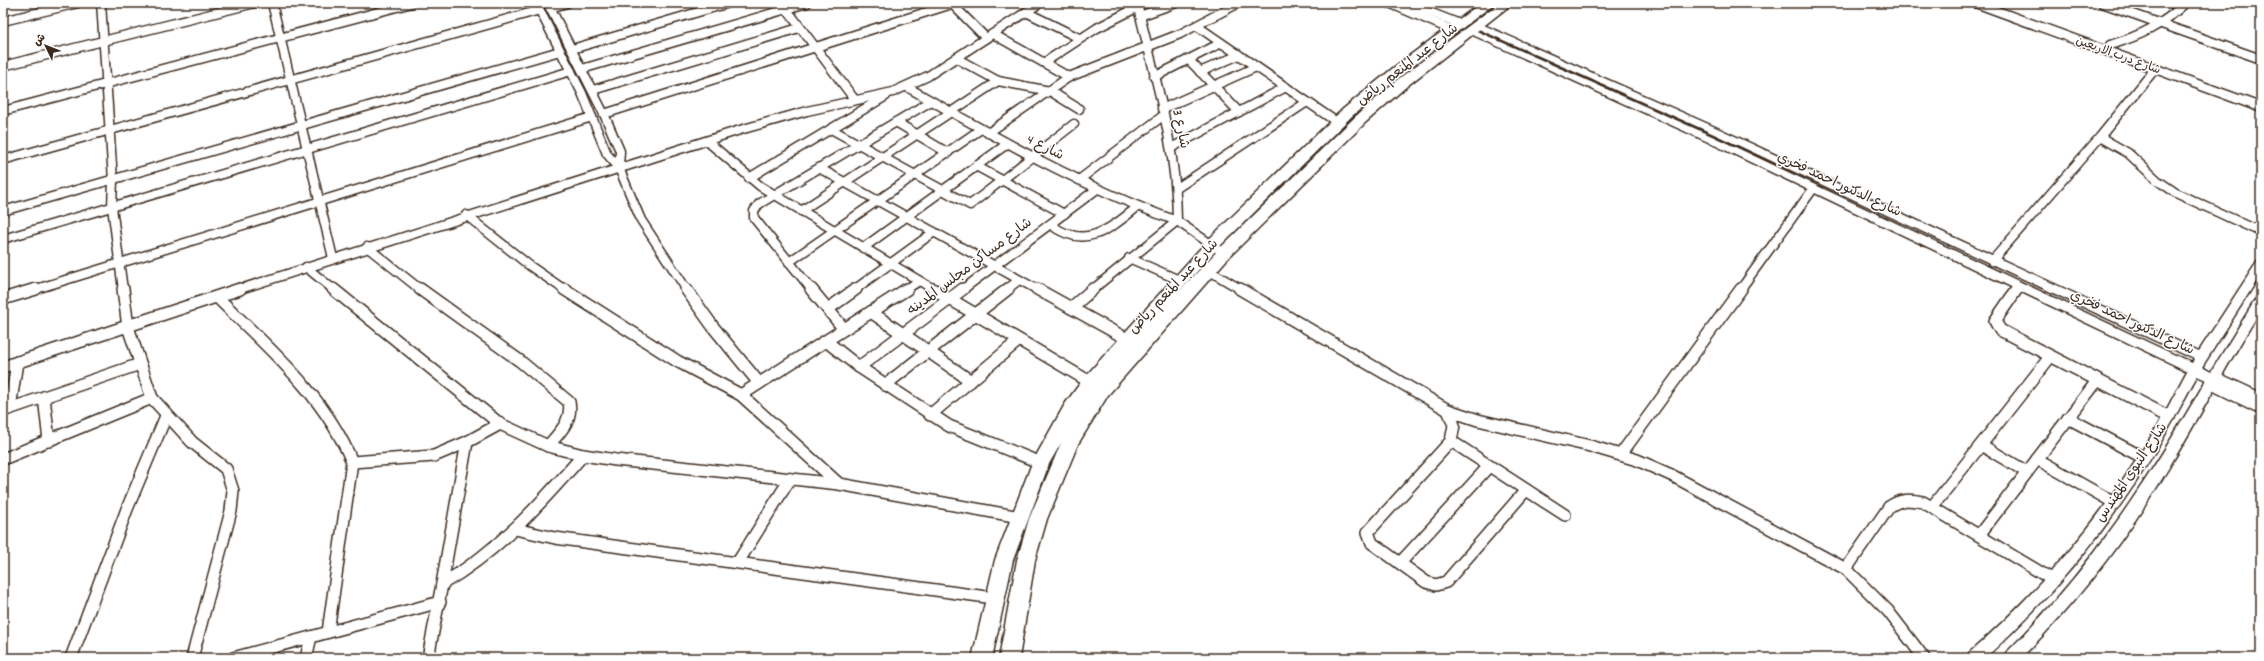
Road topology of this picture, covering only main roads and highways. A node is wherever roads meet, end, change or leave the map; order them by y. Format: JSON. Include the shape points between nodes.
{"nodes":[{"id":1,"x":1489,"y":3,"type":"edge"},
{"id":2,"x":1507,"y":3,"type":"edge"},
{"id":3,"x":1976,"y":3,"type":"edge"},
{"id":4,"x":1996,"y":3,"type":"edge"},
{"id":5,"x":1465,"y":28,"type":"junction"},
{"id":6,"x":1396,"y":80,"type":"junction"},
{"id":7,"x":2261,"y":100,"type":"edge"},
{"id":8,"x":2261,"y":108,"type":"edge"},
{"id":9,"x":1219,"y":249,"type":"junction"},
{"id":10,"x":982,"y":658,"type":"edge"},
{"id":11,"x":1009,"y":658,"type":"edge"}],
"edges":[{"from":1,"to":5,"type":"highway","name":"شارع عبد المنعم رياض"},
{"from":2,"to":5,"type":"highway","name":"شارع عبد المنعم رياض"},
{"from":3,"to":8,"type":"highway","name":"شارع درب الاربعين"},
{"from":4,"to":7,"type":"highway","name":"شارع درب الاربعين"},
{"from":5,"to":6,"type":"highway","name":"شارع عبد المنعم رياض"},
{"from":6,"to":9,"type":"highway","name":"شارع عبد المنعم رياض","via":[[1361,119]]},
{"from":6,"to":9,"type":"highway","name":"شارع عبد المنعم رياض","via":[[1361,100]]},
{"from":9,"to":10,"type":"highway","name":"شارع عبد المنعم رياض","via":[[1179,280],[1126,339],[1071,409],[1041,463],[1004,560]]},
{"from":9,"to":11,"type":"highway","name":"شارع عبد المنعم رياض","via":[[1208,270],[1120,367],[1070,442],[1038,519],[1026,560]]}]}
